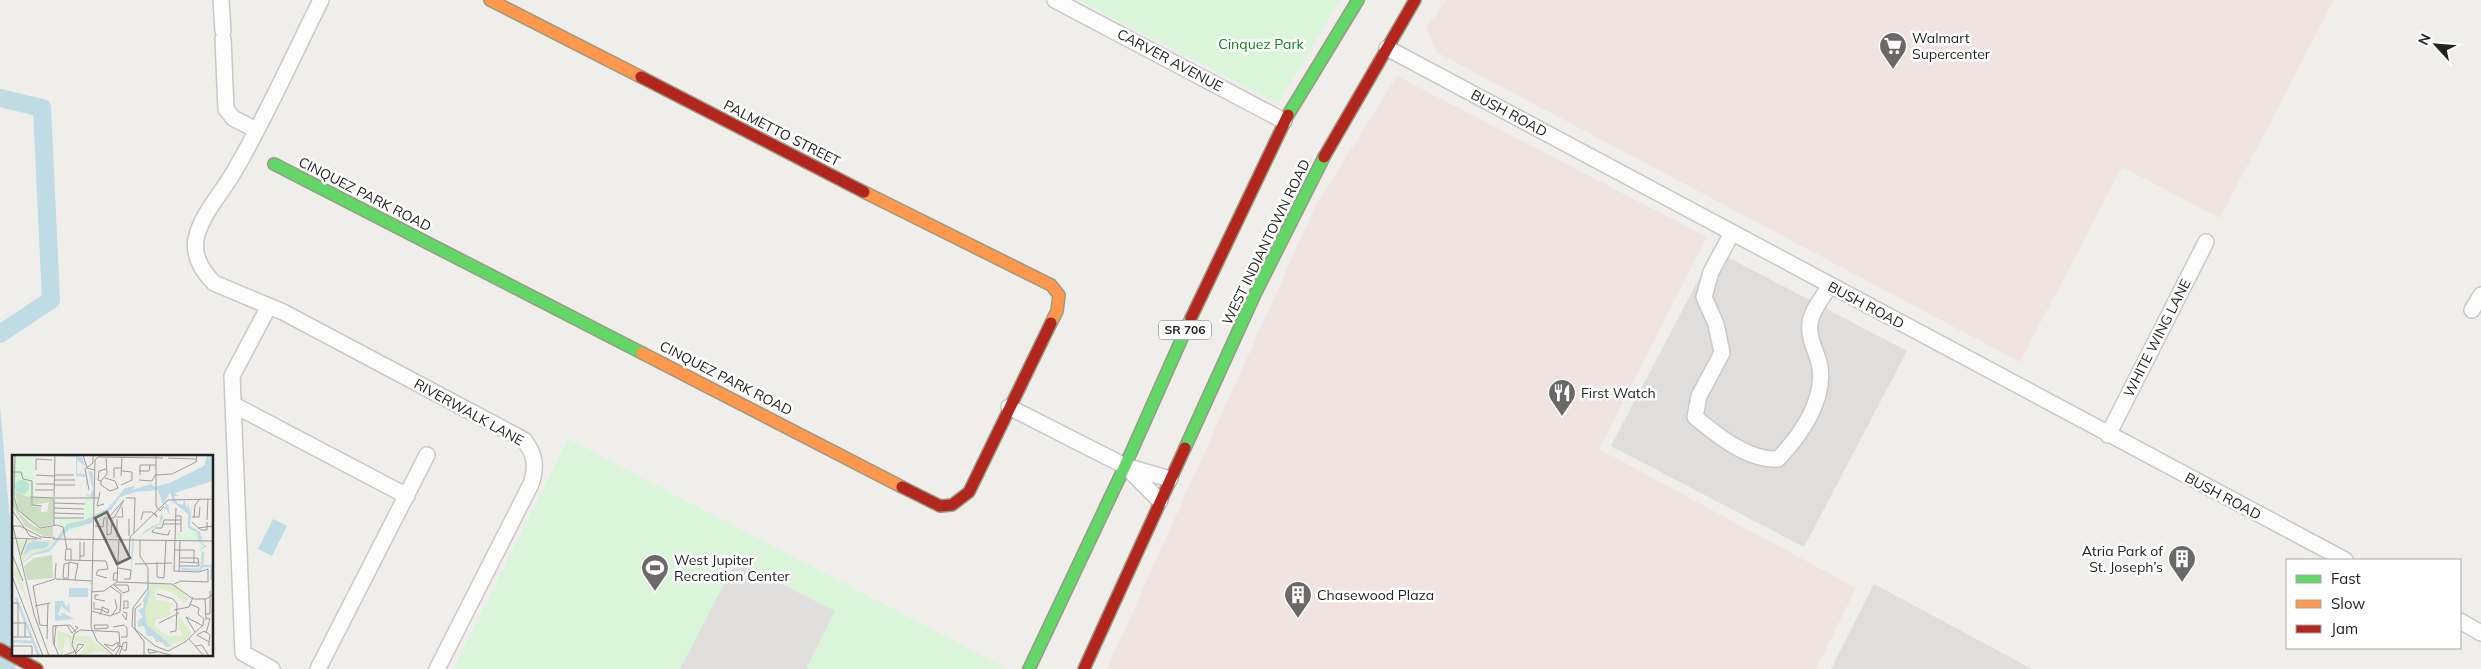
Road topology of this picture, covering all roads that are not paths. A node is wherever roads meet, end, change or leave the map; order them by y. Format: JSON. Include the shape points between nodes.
{"nodes":[{"id":1,"x":221,"y":0,"type":"edge"},
{"id":2,"x":321,"y":0,"type":"edge"},
{"id":3,"x":490,"y":0,"type":"edge"},
{"id":4,"x":1055,"y":0,"type":"edge"},
{"id":5,"x":1358,"y":0,"type":"edge"},
{"id":6,"x":1415,"y":0,"type":"edge"},
{"id":7,"x":1387,"y":48,"type":"junction"},
{"id":8,"x":1284,"y":121,"type":"junction"},
{"id":9,"x":256,"y":130,"type":"junction"},
{"id":10,"x":274,"y":164,"type":"dead end"},
{"id":11,"x":1732,"y":233,"type":"junction"},
{"id":12,"x":2206,"y":242,"type":"dead end"},
{"id":13,"x":1830,"y":285,"type":"junction"},
{"id":14,"x":1059,"y":294,"type":"joint"},
{"id":15,"x":2481,"y":295,"type":"edge"},
{"id":16,"x":269,"y":306,"type":"junction"},
{"id":17,"x":2472,"y":310,"type":"dead end"},
{"id":18,"x":234,"y":405,"type":"junction"},
{"id":19,"x":1009,"y":407,"type":"junction"},
{"id":20,"x":2108,"y":435,"type":"junction"},
{"id":21,"x":427,"y":455,"type":"dead end"},
{"id":22,"x":1124,"y":466,"type":"junction"},
{"id":23,"x":1170,"y":479,"type":"junction"},
{"id":24,"x":406,"y":496,"type":"junction"},
{"id":25,"x":1160,"y":501,"type":"junction"},
{"id":26,"x":2343,"y":559,"type":"edge"},
{"id":27,"x":2461,"y":623,"type":"edge"},
{"id":28,"x":2481,"y":633,"type":"edge"},
{"id":29,"x":0,"y":649,"type":"edge"},
{"id":30,"x":12,"y":655,"type":"edge"},
{"id":31,"x":13,"y":656,"type":"edge"},
{"id":32,"x":36,"y":668,"type":"edge"},
{"id":33,"x":272,"y":669,"type":"edge"},
{"id":34,"x":318,"y":669,"type":"edge"},
{"id":35,"x":437,"y":669,"type":"edge"},
{"id":36,"x":1029,"y":669,"type":"edge"},
{"id":37,"x":1084,"y":669,"type":"edge"}],
"edges":[{"from":1,"to":9,"type":"street","via":[[226,109],[232,118]]},
{"from":2,"to":9,"type":"street","name":"RIVERWALK LANE"},
{"from":3,"to":14,"type":"street","name":"PALMETTO STREET","via":[[1051,285]]},
{"from":4,"to":8,"type":"street","name":"CARVER AVENUE"},
{"from":5,"to":8,"type":"street","number":"SR 706"},
{"from":6,"to":7,"type":"street","name":"WEST INDIANTOWN ROAD"},
{"from":7,"to":11,"type":"street","name":"BUSH ROAD"},
{"from":7,"to":23,"type":"street","name":"WEST INDIANTOWN ROAD","via":[[1326,154],[1254,294]]},
{"from":8,"to":22,"type":"street","number":"SR 706"},
{"from":9,"to":16,"type":"street","name":"RIVERWALK LANE","via":[[198,230],[196,253],[214,283]]},
{"from":10,"to":19,"type":"street","name":"CINQUEZ PARK ROAD","via":[[940,506],[952,505],[969,492]]},
{"from":11,"to":13,"type":"street","name":"BUSH ROAD"},
{"from":11,"to":13,"type":"street","via":[[1711,272],[1704,297],[1716,324],[1722,353],[1699,396],[1695,417],[1717,435],[1764,460],[1778,459],[1797,438],[1822,384],[1820,365],[1810,343],[1810,321]]},
{"from":12,"to":20,"type":"street","name":"WHITE WING LANE"},
{"from":13,"to":20,"type":"street","name":"BUSH ROAD"},
{"from":14,"to":19,"type":"street","name":"CINQUEZ PARK ROAD","via":[[1057,311]]},
{"from":15,"to":17,"type":"street"},
{"from":16,"to":18,"type":"street","via":[[232,376]]},
{"from":16,"to":35,"type":"street","name":"RIVERWALK LANE","via":[[524,440],[531,449],[535,461],[531,484]]},
{"from":18,"to":24,"type":"street"},
{"from":18,"to":33,"type":"street","via":[[243,653]]},
{"from":19,"to":22,"type":"street"},
{"from":20,"to":26,"type":"street","name":"BUSH ROAD"},
{"from":21,"to":24,"type":"street"},
{"from":22,"to":23,"type":"street"},
{"from":22,"to":25,"type":"street"},
{"from":22,"to":36,"type":"street","number":"SR 706"},
{"from":23,"to":25,"type":"street","name":"WEST INDIANTOWN ROAD"},
{"from":24,"to":34,"type":"street"},
{"from":25,"to":37,"type":"street","name":"WEST INDIANTOWN ROAD"},
{"from":27,"to":28,"type":"street"},
{"from":29,"to":30,"type":"street"},
{"from":31,"to":32,"type":"street"}]}
